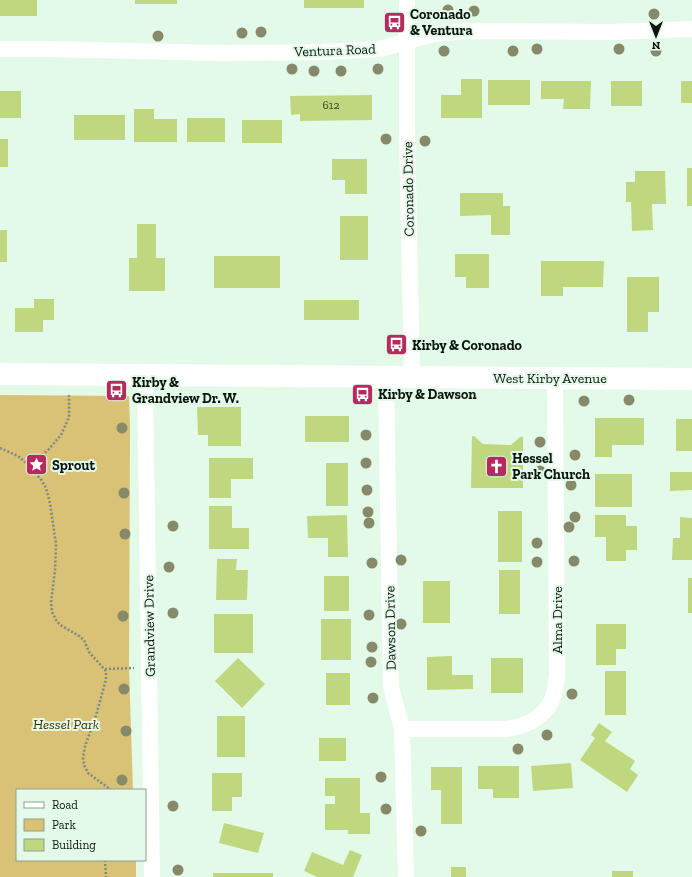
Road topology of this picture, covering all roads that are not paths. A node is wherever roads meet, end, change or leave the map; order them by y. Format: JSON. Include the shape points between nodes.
{"nodes":[{"id":1,"x":408,"y":0,"type":"edge"},
{"id":2,"x":690,"y":28,"type":"edge"},
{"id":3,"x":408,"y":41,"type":"junction"},
{"id":4,"x":0,"y":49,"type":"edge"},
{"id":5,"x":0,"y":374,"type":"edge"},
{"id":6,"x":145,"y":375,"type":"junction"},
{"id":7,"x":386,"y":377,"type":"junction"},
{"id":8,"x":412,"y":377,"type":"junction"},
{"id":9,"x":555,"y":378,"type":"junction"},
{"id":10,"x":692,"y":379,"type":"edge"},
{"id":11,"x":402,"y":729,"type":"junction"},
{"id":12,"x":152,"y":877,"type":"edge"},
{"id":13,"x":406,"y":877,"type":"edge"}],
"edges":[{"from":1,"to":3,"type":"street","name":"Coronado Drive"},
{"from":2,"to":3,"type":"street","name":"Ventura Road","via":[[612,32],[467,31],[434,34]]},
{"from":3,"to":4,"type":"street","name":"Ventura Road","via":[[380,49],[322,52]]},
{"from":3,"to":8,"type":"street","name":"Coronado Drive","via":[[407,131]]},
{"from":5,"to":6,"type":"main road","name":"West Kirby Avenue"},
{"from":6,"to":7,"type":"main road","name":"West Kirby Avenue"},
{"from":6,"to":12,"type":"street","name":"Grandview Drive"},
{"from":7,"to":8,"type":"main road","name":"West Kirby Avenue"},
{"from":7,"to":11,"type":"street","name":"Dawson Drive","via":[[391,687]]},
{"from":8,"to":9,"type":"main road","name":"West Kirby Avenue"},
{"from":9,"to":10,"type":"main road","name":"West Kirby Avenue"},
{"from":9,"to":11,"type":"street","name":"Alma Drive","via":[[557,676],[554,696],[542,714],[520,726],[505,729]]},
{"from":11,"to":13,"type":"street","name":"Dawson Drive"}]}
